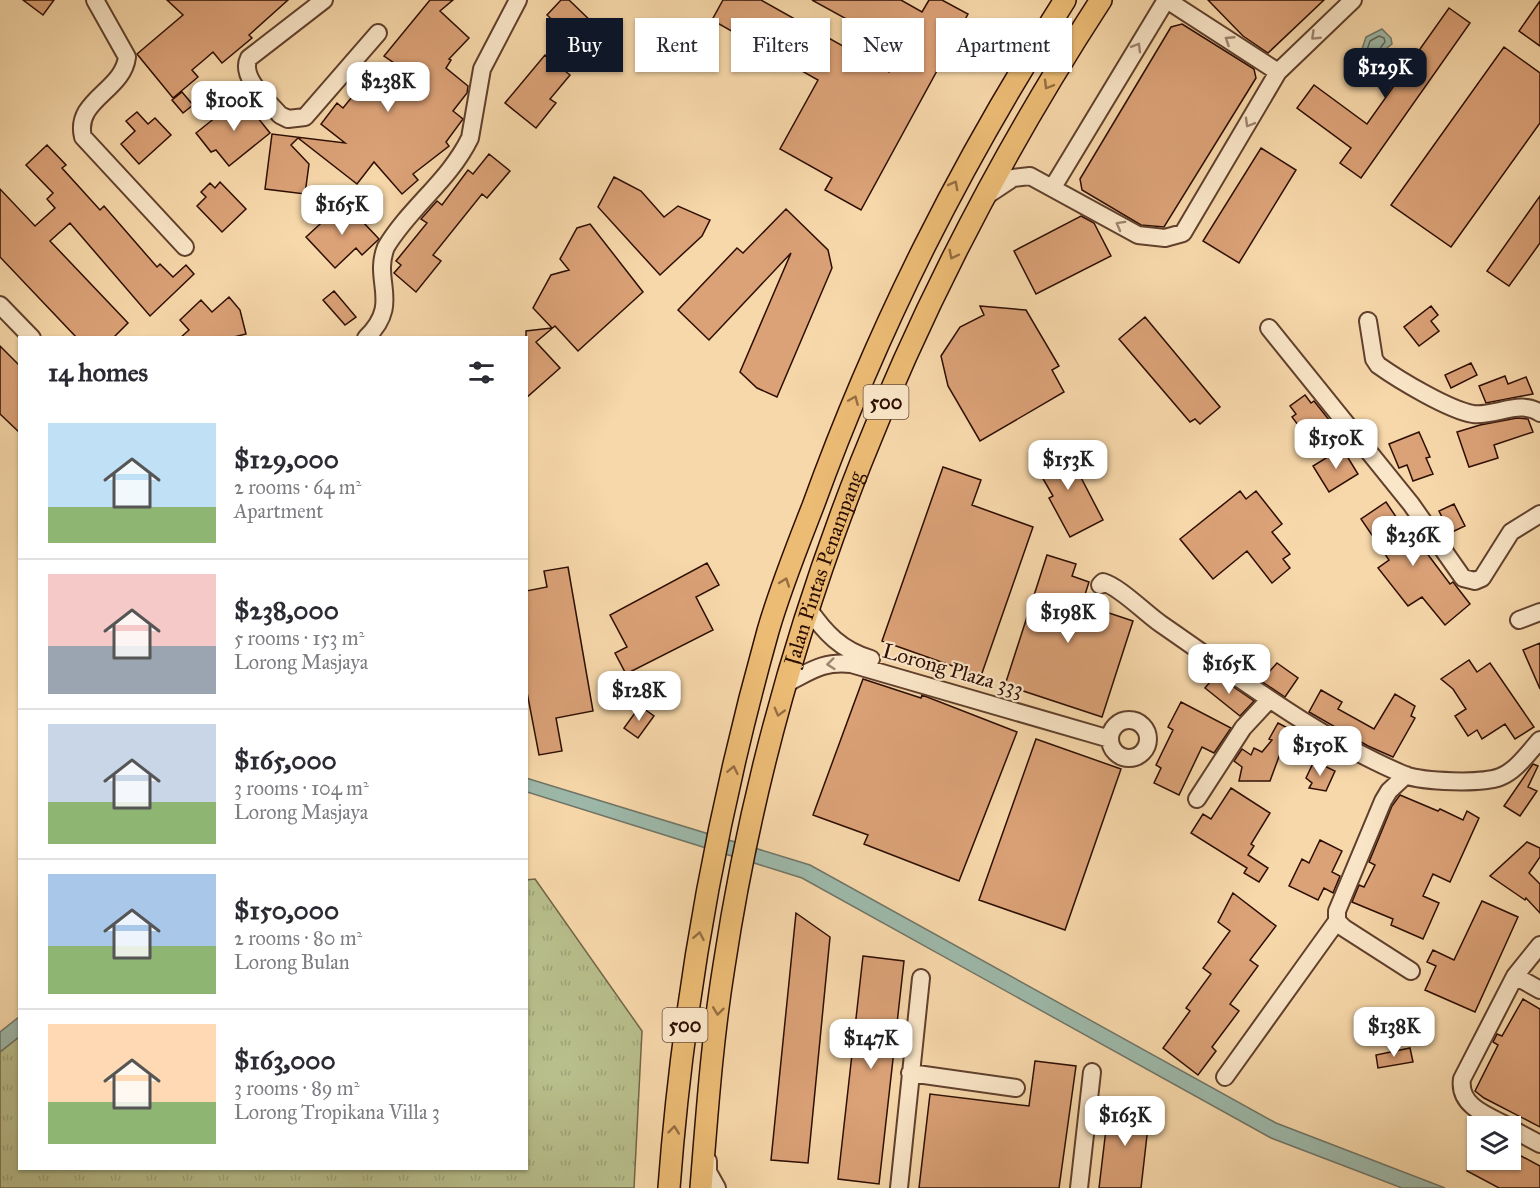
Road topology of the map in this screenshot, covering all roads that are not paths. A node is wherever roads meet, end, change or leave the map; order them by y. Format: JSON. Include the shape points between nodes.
{"nodes":[{"id":1,"x":94,"y":0,"type":"edge"},
{"id":2,"x":324,"y":0,"type":"edge"},
{"id":3,"x":518,"y":0,"type":"edge"},
{"id":4,"x":1065,"y":0,"type":"edge"},
{"id":5,"x":1101,"y":0,"type":"edge"},
{"id":6,"x":1167,"y":0,"type":"edge"},
{"id":7,"x":1353,"y":0,"type":"edge"},
{"id":8,"x":378,"y":33,"type":"dead end"},
{"id":9,"x":1278,"y":72,"type":"junction"},
{"id":10,"x":1053,"y":187,"type":"junction"},
{"id":11,"x":981,"y":200,"type":"junction"},
{"id":12,"x":185,"y":247,"type":"dead end"},
{"id":13,"x":0,"y":305,"type":"edge"},
{"id":14,"x":1368,"y":321,"type":"dead end"},
{"id":15,"x":1269,"y":328,"type":"dead end"},
{"id":16,"x":30,"y":336,"type":"edge"},
{"id":17,"x":368,"y":336,"type":"edge"},
{"id":18,"x":1540,"y":413,"type":"edge"},
{"id":19,"x":1540,"y":514,"type":"edge"},
{"id":20,"x":1100,"y":585,"type":"dead end"},
{"id":21,"x":808,"y":608,"type":"junction"},
{"id":22,"x":1540,"y":612,"type":"edge"},
{"id":23,"x":1520,"y":620,"type":"dead end"},
{"id":24,"x":787,"y":683,"type":"junction"},
{"id":25,"x":1269,"y":700,"type":"junction"},
{"id":26,"x":1540,"y":740,"type":"edge"},
{"id":27,"x":1406,"y":775,"type":"junction"},
{"id":28,"x":1197,"y":799,"type":"dead end"},
{"id":29,"x":1337,"y":921,"type":"junction"},
{"id":30,"x":1540,"y":945,"type":"edge"},
{"id":31,"x":1411,"y":971,"type":"dead end"},
{"id":32,"x":1515,"y":976,"type":"junction"},
{"id":33,"x":921,"y":978,"type":"dead end"},
{"id":34,"x":1540,"y":990,"type":"edge"},
{"id":35,"x":1092,"y":1072,"type":"dead end"},
{"id":36,"x":910,"y":1073,"type":"junction"},
{"id":37,"x":1225,"y":1077,"type":"dead end"},
{"id":38,"x":1016,"y":1088,"type":"dead end"},
{"id":39,"x":708,"y":1103,"type":"junction"},
{"id":40,"x":1491,"y":1116,"type":"edge"},
{"id":41,"x":1521,"y":1134,"type":"edge"},
{"id":42,"x":1540,"y":1144,"type":"edge"},
{"id":43,"x":669,"y":1188,"type":"edge"},
{"id":44,"x":701,"y":1188,"type":"edge"},
{"id":45,"x":717,"y":1188,"type":"edge"},
{"id":46,"x":899,"y":1188,"type":"edge"},
{"id":47,"x":1079,"y":1188,"type":"edge"}],
"edges":[{"from":1,"to":12,"type":"street","via":[[127,57],[119,78],[87,109],[82,118],[83,136]]},
{"from":2,"to":8,"type":"street","via":[[246,63],[248,76],[280,115],[288,119],[305,117]]},
{"from":3,"to":17,"type":"street","via":[[482,69],[466,147],[446,177],[386,247],[382,260],[386,307]]},
{"from":43,"to":4,"type":"main road","name":"Jalan Pintas Penampang","number":"500","one_way":true,"via":[[687,1008],[720,827],[768,629],[835,445],[928,235],[988,123]]},
{"from":5,"to":11,"type":"main road","name":"Jalan Pintas Penampang","number":"500","one_way":true},
{"from":9,"to":6,"type":"street","one_way":true},
{"from":10,"to":6,"type":"street","one_way":true},
{"from":7,"to":9,"type":"street","one_way":true},
{"from":9,"to":10,"type":"street","one_way":true,"via":[[1183,233],[1165,238],[1138,235]]},
{"from":10,"to":11,"type":"street","via":[[1022,176],[1002,184]]},
{"from":11,"to":21,"type":"main road","name":"Jalan Pintas Penampang","number":"500","one_way":true,"via":[[901,367],[856,475]]},
{"from":13,"to":16,"type":"street"},
{"from":14,"to":18,"type":"street","via":[[1378,365],[1455,409],[1484,415],[1529,408]]},
{"from":15,"to":19,"type":"street","via":[[1412,504],[1463,578],[1482,578],[1511,532]]},
{"from":20,"to":25,"type":"street","via":[[1110,584]]},
{"from":21,"to":24,"type":"main road","name":"Jalan Pintas Penampang","number":"500"},
{"from":21,"to":24,"type":"street","name":"Lorong Plaza 333","one_way":true,"via":[[828,635],[853,654],[1110,736],[851,664],[822,664]]},
{"from":22,"to":23,"type":"street"},
{"from":24,"to":39,"type":"main road","name":"Jalan Pintas Penampang","number":"500","one_way":true,"via":[[748,836],[724,965]]},
{"from":25,"to":27,"type":"street"},
{"from":25,"to":28,"type":"street","via":[[1243,728]]},
{"from":26,"to":27,"type":"street","via":[[1501,777],[1457,780]]},
{"from":27,"to":29,"type":"street","via":[[1389,791],[1374,820],[1337,911]]},
{"from":29,"to":31,"type":"street"},
{"from":29,"to":37,"type":"street"},
{"from":30,"to":32,"type":"street"},
{"from":32,"to":34,"type":"street"},
{"from":32,"to":40,"type":"street","via":[[1462,1079],[1461,1088],[1468,1102]]},
{"from":33,"to":36,"type":"street"},
{"from":35,"to":47,"type":"street"},
{"from":36,"to":38,"type":"street"},
{"from":36,"to":46,"type":"street"},
{"from":39,"to":44,"type":"main road","name":"Jalan Pintas Penampang","number":"500"},
{"from":39,"to":45,"type":"street","via":[[708,1172]]},
{"from":41,"to":42,"type":"street"}]}
